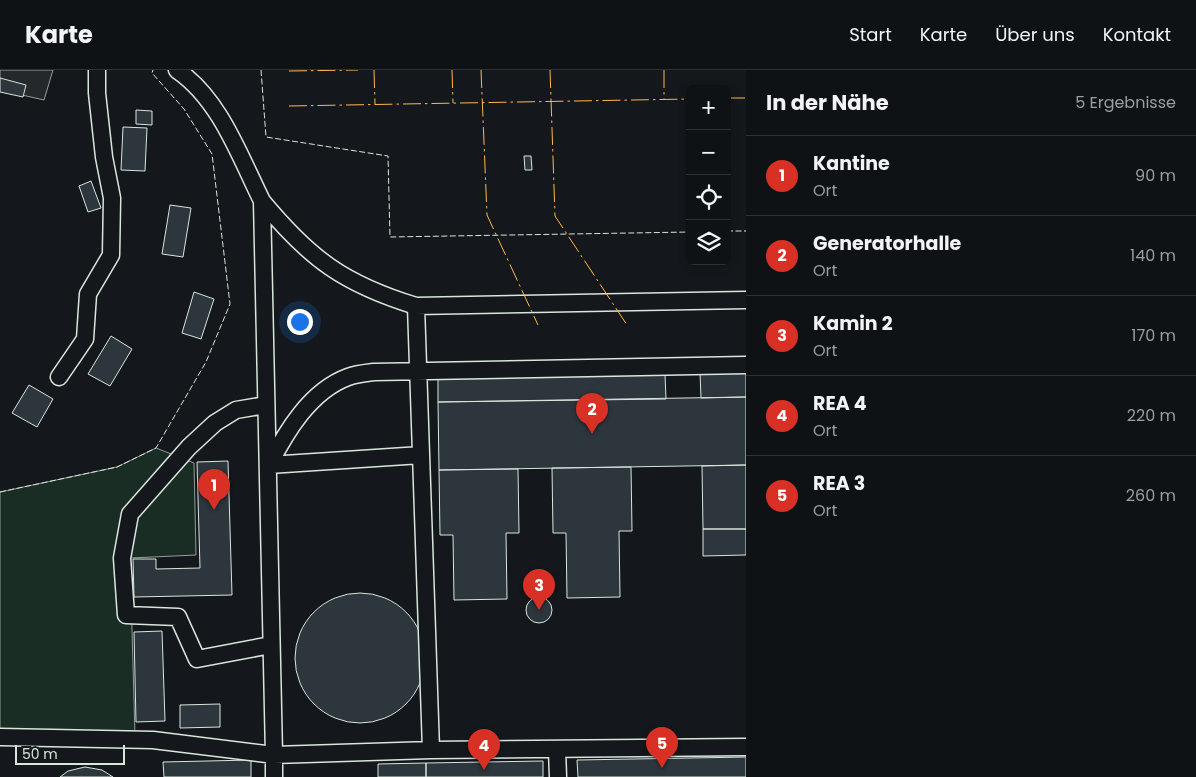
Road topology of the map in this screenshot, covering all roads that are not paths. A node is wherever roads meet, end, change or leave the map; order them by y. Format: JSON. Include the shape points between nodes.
{"nodes":[{"id":1,"x":97,"y":70,"type":"edge"},
{"id":2,"x":177,"y":70,"type":"edge"},
{"id":3,"x":262,"y":201,"type":"junction"},
{"id":4,"x":746,"y":300,"type":"edge"},
{"id":5,"x":416,"y":306,"type":"junction"},
{"id":6,"x":746,"y":365,"type":"edge"},
{"id":7,"x":418,"y":370,"type":"junction"},
{"id":8,"x":59,"y":377,"type":"dead end"},
{"id":9,"x":266,"y":405,"type":"junction"},
{"id":10,"x":421,"y":455,"type":"junction"},
{"id":11,"x":269,"y":465,"type":"junction"},
{"id":12,"x":271,"y":645,"type":"junction"},
{"id":13,"x":0,"y":737,"type":"edge"},
{"id":14,"x":746,"y":747,"type":"edge"},
{"id":15,"x":557,"y":749,"type":"junction"},
{"id":16,"x":431,"y":750,"type":"junction"},
{"id":17,"x":274,"y":755,"type":"junction"},
{"id":18,"x":274,"y":777,"type":"edge"},
{"id":19,"x":558,"y":777,"type":"edge"}],
"edges":[{"from":1,"to":8,"type":"street","via":[[104,157],[112,198],[110,255],[88,294],[85,339]]},
{"from":2,"to":3,"type":"street","via":[[203,92],[230,136]]},
{"from":3,"to":5,"type":"street","via":[[290,235],[339,275],[373,292]]},
{"from":3,"to":9,"type":"street"},
{"from":4,"to":5,"type":"street"},
{"from":5,"to":7,"type":"street"},
{"from":6,"to":7,"type":"street"},
{"from":7,"to":10,"type":"street"},
{"from":7,"to":11,"type":"street","via":[[374,372],[348,377],[331,386],[284,434]]},
{"from":9,"to":11,"type":"street"},
{"from":9,"to":12,"type":"street","via":[[236,410],[215,423],[189,447],[130,514],[122,558],[126,615],[178,617],[197,659]]},
{"from":10,"to":11,"type":"street"},
{"from":10,"to":16,"type":"street"},
{"from":11,"to":12,"type":"street"},
{"from":12,"to":17,"type":"street"},
{"from":13,"to":17,"type":"street","via":[[153,740]]},
{"from":14,"to":15,"type":"street"},
{"from":15,"to":16,"type":"street"},
{"from":15,"to":19,"type":"street"},
{"from":16,"to":17,"type":"street"},
{"from":17,"to":18,"type":"street"}]}
